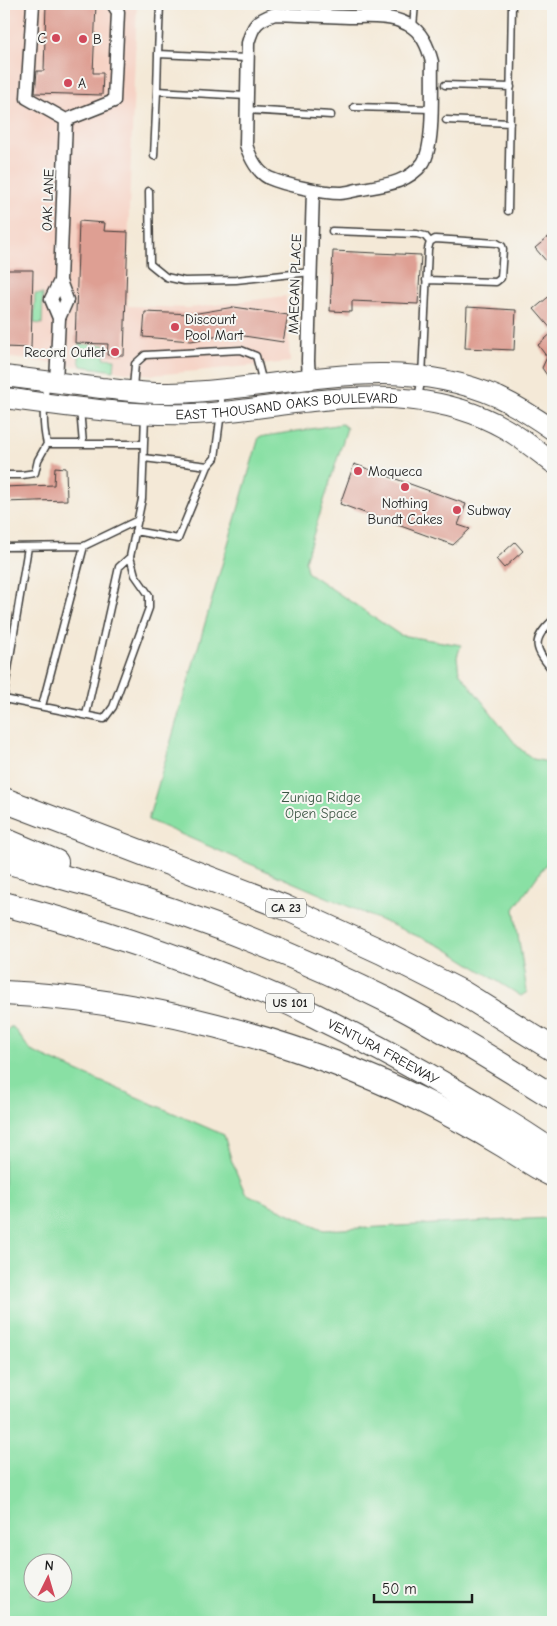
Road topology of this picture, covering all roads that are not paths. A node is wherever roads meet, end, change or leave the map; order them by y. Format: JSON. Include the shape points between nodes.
{"nodes":[{"id":1,"x":33,"y":4,"type":"edge"},
{"id":2,"x":113,"y":4,"type":"edge"},
{"id":3,"x":160,"y":4,"type":"edge"},
{"id":4,"x":415,"y":4,"type":"edge"},
{"id":5,"x":512,"y":4,"type":"edge"},
{"id":6,"x":413,"y":28,"type":"junction"},
{"id":7,"x":158,"y":54,"type":"junction"},
{"id":8,"x":247,"y":58,"type":"junction"},
{"id":9,"x":445,"y":85,"type":"dead end"},
{"id":10,"x":511,"y":87,"type":"junction"},
{"id":11,"x":157,"y":91,"type":"junction"},
{"id":12,"x":246,"y":96,"type":"junction"},
{"id":13,"x":354,"y":107,"type":"dead end"},
{"id":14,"x":431,"y":109,"type":"junction"},
{"id":15,"x":246,"y":110,"type":"junction"},
{"id":16,"x":332,"y":115,"type":"dead end"},
{"id":17,"x":66,"y":120,"type":"junction"},
{"id":18,"x":446,"y":120,"type":"dead end"},
{"id":19,"x":510,"y":123,"type":"junction"},
{"id":20,"x":154,"y":156,"type":"dead end"},
{"id":21,"x":313,"y":190,"type":"junction"},
{"id":22,"x":149,"y":191,"type":"dead end"},
{"id":23,"x":508,"y":211,"type":"dead end"},
{"id":24,"x":332,"y":231,"type":"dead end"},
{"id":25,"x":430,"y":242,"type":"junction"},
{"id":26,"x":311,"y":272,"type":"junction"},
{"id":27,"x":426,"y":280,"type":"junction"},
{"id":28,"x":4,"y":376,"type":"edge"},
{"id":29,"x":422,"y":376,"type":"junction"},
{"id":30,"x":309,"y":378,"type":"junction"},
{"id":31,"x":52,"y":382,"type":"junction"},
{"id":32,"x":263,"y":384,"type":"junction"},
{"id":33,"x":221,"y":389,"type":"junction"},
{"id":34,"x":81,"y":397,"type":"junction"},
{"id":35,"x":4,"y":398,"type":"edge"},
{"id":36,"x":143,"y":401,"type":"junction"},
{"id":37,"x":418,"y":401,"type":"junction"},
{"id":38,"x":43,"y":403,"type":"junction"},
{"id":39,"x":221,"y":412,"type":"junction"},
{"id":40,"x":553,"y":430,"type":"edge"},
{"id":41,"x":47,"y":444,"type":"junction"},
{"id":42,"x":83,"y":444,"type":"junction"},
{"id":43,"x":144,"y":444,"type":"junction"},
{"id":44,"x":144,"y":458,"type":"junction"},
{"id":45,"x":553,"y":464,"type":"edge"},
{"id":46,"x":208,"y":466,"type":"junction"},
{"id":47,"x":4,"y":475,"type":"edge"},
{"id":48,"x":138,"y":520,"type":"junction"},
{"id":49,"x":135,"y":531,"type":"junction"},
{"id":50,"x":84,"y":546,"type":"junction"},
{"id":51,"x":4,"y":547,"type":"edge"},
{"id":52,"x":28,"y":547,"type":"junction"},
{"id":53,"x":130,"y":557,"type":"junction"},
{"id":54,"x":553,"y":620,"type":"edge"},
{"id":55,"x":553,"y":671,"type":"edge"},
{"id":56,"x":4,"y":694,"type":"edge"},
{"id":57,"x":4,"y":699,"type":"edge"},
{"id":58,"x":42,"y":706,"type":"junction"},
{"id":59,"x":86,"y":715,"type":"junction"},
{"id":60,"x":4,"y":800,"type":"edge"},
{"id":61,"x":4,"y":840,"type":"edge"},
{"id":62,"x":4,"y":861,"type":"edge"},
{"id":63,"x":125,"y":895,"type":"junction"},
{"id":64,"x":4,"y":904,"type":"edge"},
{"id":65,"x":4,"y":993,"type":"edge"},
{"id":66,"x":553,"y":1049,"type":"edge"},
{"id":67,"x":553,"y":1096,"type":"edge"},
{"id":68,"x":553,"y":1152,"type":"edge"},
{"id":69,"x":553,"y":1175,"type":"edge"}],
"edges":[{"from":1,"to":17,"type":"street","via":[[27,98]]},
{"from":2,"to":17,"type":"street","via":[[118,12],[114,101]]},
{"from":3,"to":7,"type":"lane"},
{"from":4,"to":6,"type":"lane"},
{"from":5,"to":10,"type":"lane"},
{"from":6,"to":8,"type":"street","via":[[388,18],[275,14],[261,19],[252,29]]},
{"from":6,"to":14,"type":"street","via":[[424,40],[432,62]]},
{"from":7,"to":8,"type":"lane"},
{"from":7,"to":11,"type":"lane"},
{"from":8,"to":12,"type":"street"},
{"from":9,"to":10,"type":"lane"},
{"from":10,"to":19,"type":"lane"},
{"from":11,"to":12,"type":"lane"},
{"from":11,"to":20,"type":"lane"},
{"from":12,"to":15,"type":"street"},
{"from":13,"to":14,"type":"lane"},
{"from":14,"to":21,"type":"street","via":[[430,142],[424,161],[413,174],[394,184],[340,193]]},
{"from":15,"to":16,"type":"lane"},
{"from":15,"to":21,"type":"street","via":[[246,145],[257,168],[268,178]]},
{"from":17,"to":31,"type":"street","name":"OAK LANE","via":[[60,281],[51,299],[59,318]]},
{"from":18,"to":19,"type":"lane"},
{"from":19,"to":23,"type":"lane"},
{"from":21,"to":26,"type":"street","name":"MAEGAN PLACE"},
{"from":22,"to":26,"type":"lane","via":[[150,264],[166,278],[236,280]]},
{"from":24,"to":25,"type":"lane","via":[[418,234]]},
{"from":25,"to":27,"type":"lane"},
{"from":25,"to":27,"type":"lane","via":[[435,239],[497,243],[503,249],[501,278],[496,282]]},
{"from":26,"to":30,"type":"street","name":"MAEGAN PLACE"},
{"from":27,"to":29,"type":"lane"},
{"from":28,"to":31,"type":"main road","name":"EAST THOUSAND OAKS BOULEVARD"},
{"from":29,"to":30,"type":"main road","name":"EAST THOUSAND OAKS BOULEVARD","via":[[374,373]]},
{"from":29,"to":37,"type":"lane"},
{"from":29,"to":40,"type":"main road","name":"EAST THOUSAND OAKS BOULEVARD","via":[[499,398]]},
{"from":30,"to":32,"type":"main road","name":"EAST THOUSAND OAKS BOULEVARD"},
{"from":31,"to":34,"type":"main road","name":"EAST THOUSAND OAKS BOULEVARD"},
{"from":31,"to":38,"type":"lane"},
{"from":32,"to":33,"type":"main road","name":"EAST THOUSAND OAKS BOULEVARD"},
{"from":32,"to":36,"type":"lane","via":[[256,356],[241,350],[145,355],[135,364]]},
{"from":33,"to":36,"type":"main road","name":"EAST THOUSAND OAKS BOULEVARD","via":[[169,393]]},
{"from":33,"to":39,"type":"lane"},
{"from":34,"to":36,"type":"main road","name":"EAST THOUSAND OAKS BOULEVARD"},
{"from":34,"to":38,"type":"main road","name":"EAST THOUSAND OAKS BOULEVARD"},
{"from":34,"to":42,"type":"lane"},
{"from":35,"to":38,"type":"main road","name":"EAST THOUSAND OAKS BOULEVARD"},
{"from":36,"to":39,"type":"main road","name":"EAST THOUSAND OAKS BOULEVARD","via":[[195,414]]},
{"from":36,"to":43,"type":"lane"},
{"from":37,"to":39,"type":"main road","name":"EAST THOUSAND OAKS BOULEVARD","via":[[388,397],[350,398]]},
{"from":37,"to":45,"type":"main road","name":"EAST THOUSAND OAKS BOULEVARD","via":[[473,414],[503,428]]},
{"from":38,"to":41,"type":"lane"},
{"from":39,"to":46,"type":"lane","via":[[215,458]]},
{"from":41,"to":42,"type":"lane"},
{"from":41,"to":47,"type":"lane","via":[[35,473]]},
{"from":42,"to":43,"type":"lane"},
{"from":43,"to":44,"type":"lane"},
{"from":44,"to":46,"type":"lane"},
{"from":44,"to":48,"type":"lane"},
{"from":46,"to":49,"type":"lane","via":[[178,539]]},
{"from":48,"to":49,"type":"lane"},
{"from":48,"to":50,"type":"lane"},
{"from":49,"to":53,"type":"lane"},
{"from":50,"to":52,"type":"lane"},
{"from":50,"to":58,"type":"lane"},
{"from":51,"to":52,"type":"lane"},
{"from":52,"to":56,"type":"lane"},
{"from":53,"to":59,"type":"lane","via":[[119,567]]},
{"from":53,"to":59,"type":"lane","via":[[135,575],[148,595],[149,608],[113,707],[104,719]]},
{"from":54,"to":55,"type":"lane","via":[[543,629],[536,646]]},
{"from":57,"to":58,"type":"lane"},
{"from":58,"to":59,"type":"lane"},
{"from":60,"to":66,"type":"highway","number":"CA 23","via":[[284,907],[461,992]]},
{"from":61,"to":63,"type":"highway"},
{"from":62,"to":63,"type":"highway"},
{"from":63,"to":67,"type":"highway","via":[[193,918],[329,973],[466,1043]]},
{"from":64,"to":68,"type":"highway","name":"VENTURA FREEWAY","number":"US 101","via":[[151,948],[277,997],[388,1052],[488,1109]]},
{"from":65,"to":69,"type":"highway","via":[[124,1006],[177,1016],[294,1048],[420,1099]]}]}
